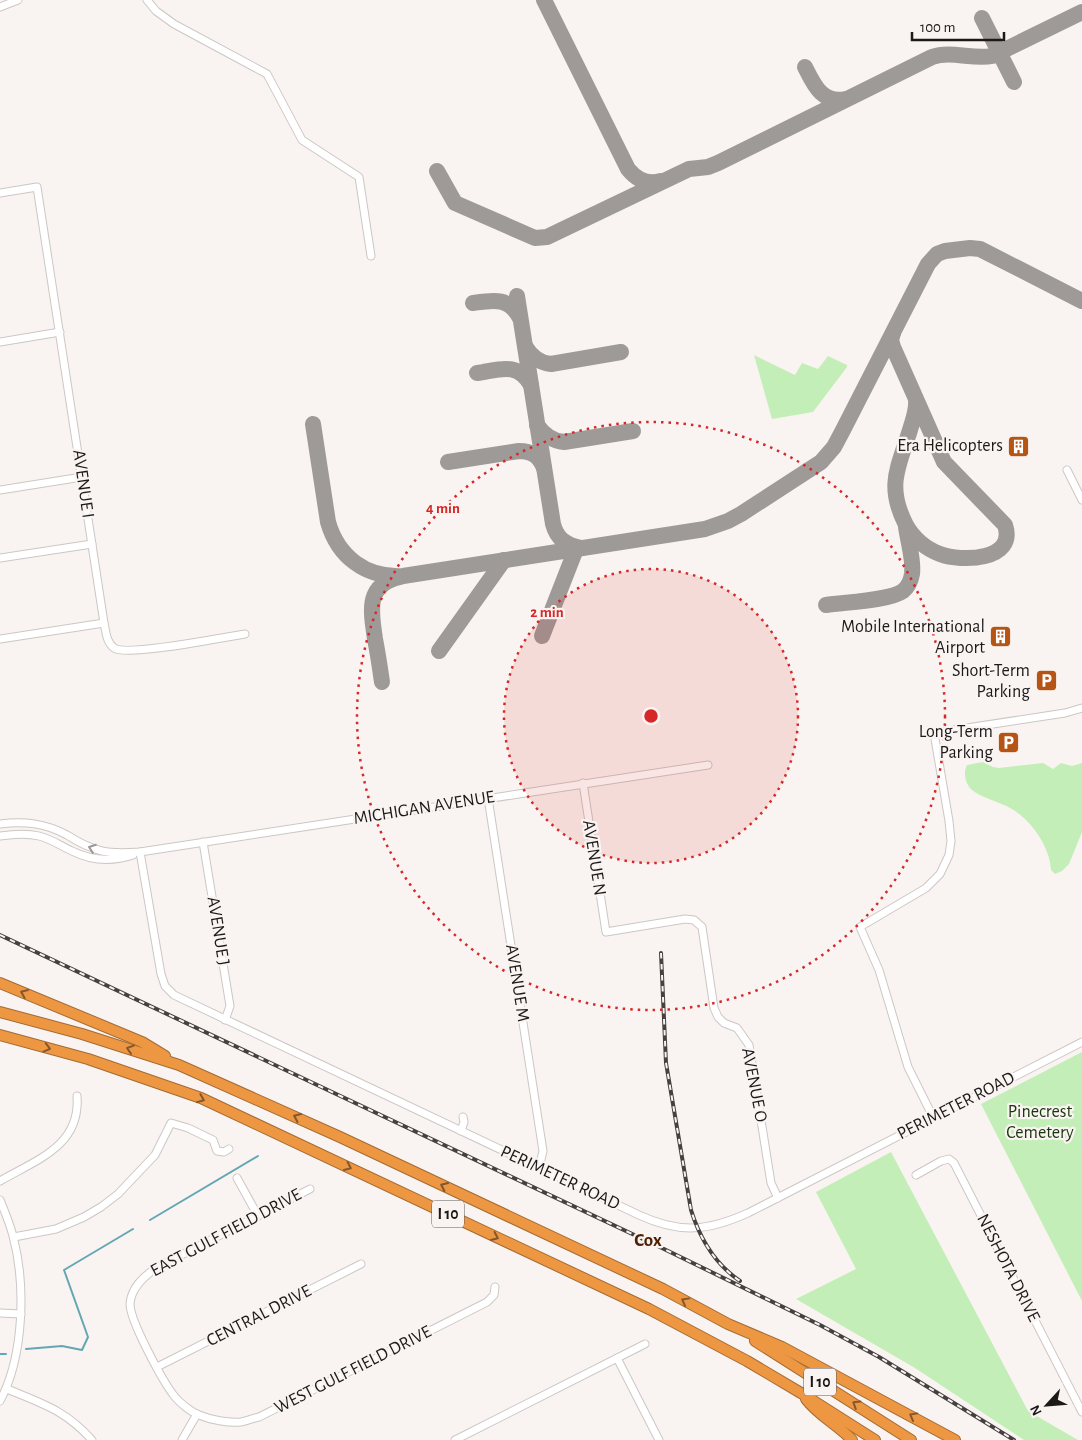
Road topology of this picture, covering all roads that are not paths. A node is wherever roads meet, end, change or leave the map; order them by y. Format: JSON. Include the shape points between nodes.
{"nodes":[{"id":1,"x":18,"y":0,"type":"edge"},
{"id":2,"x":149,"y":1,"type":"edge"},
{"id":3,"x":0,"y":7,"type":"edge"},
{"id":4,"x":0,"y":193,"type":"edge"},
{"id":5,"x":371,"y":256,"type":"dead end"},
{"id":6,"x":60,"y":332,"type":"junction"},
{"id":7,"x":0,"y":342,"type":"edge"},
{"id":8,"x":1066,"y":470,"type":"dead end"},
{"id":9,"x":82,"y":477,"type":"junction"},
{"id":10,"x":0,"y":490,"type":"edge"},
{"id":11,"x":1082,"y":500,"type":"edge"},
{"id":12,"x":92,"y":544,"type":"junction"},
{"id":13,"x":0,"y":558,"type":"edge"},
{"id":14,"x":104,"y":623,"type":"junction"},
{"id":15,"x":245,"y":634,"type":"dead end"},
{"id":16,"x":0,"y":639,"type":"edge"},
{"id":17,"x":1082,"y":708,"type":"edge"},
{"id":18,"x":708,"y":765,"type":"dead end"},
{"id":19,"x":583,"y":783,"type":"junction"},
{"id":20,"x":488,"y":798,"type":"junction"},
{"id":21,"x":0,"y":824,"type":"edge"},
{"id":22,"x":0,"y":836,"type":"edge"},
{"id":23,"x":203,"y":842,"type":"junction"},
{"id":24,"x":140,"y":852,"type":"junction"},
{"id":25,"x":702,"y":927,"type":"joint"},
{"id":26,"x":0,"y":983,"type":"edge"},
{"id":27,"x":0,"y":1012,"type":"edge"},
{"id":28,"x":225,"y":1020,"type":"junction"},
{"id":29,"x":0,"y":1035,"type":"edge"},
{"id":30,"x":1082,"y":1042,"type":"edge"},
{"id":31,"x":179,"y":1065,"type":"junction"},
{"id":32,"x":77,"y":1096,"type":"dead end"},
{"id":33,"x":463,"y":1116,"type":"dead end"},
{"id":34,"x":933,"y":1117,"type":"junction"},
{"id":35,"x":461,"y":1131,"type":"junction"},
{"id":36,"x":229,"y":1150,"type":"dead end"},
{"id":37,"x":539,"y":1168,"type":"junction"},
{"id":38,"x":916,"y":1175,"type":"dead end"},
{"id":39,"x":238,"y":1178,"type":"dead end"},
{"id":40,"x":0,"y":1181,"type":"edge"},
{"id":41,"x":310,"y":1188,"type":"dead end"},
{"id":42,"x":778,"y":1198,"type":"junction"},
{"id":43,"x":0,"y":1200,"type":"edge"},
{"id":44,"x":258,"y":1216,"type":"junction"},
{"id":45,"x":14,"y":1237,"type":"junction"},
{"id":46,"x":361,"y":1264,"type":"dead end"},
{"id":47,"x":495,"y":1287,"type":"dead end"},
{"id":48,"x":0,"y":1314,"type":"edge"},
{"id":49,"x":21,"y":1314,"type":"junction"},
{"id":50,"x":728,"y":1324,"type":"junction"},
{"id":51,"x":645,"y":1344,"type":"dead end"},
{"id":52,"x":617,"y":1358,"type":"junction"},
{"id":53,"x":157,"y":1367,"type":"junction"},
{"id":54,"x":6,"y":1389,"type":"junction"},
{"id":55,"x":801,"y":1393,"type":"junction"},
{"id":56,"x":0,"y":1401,"type":"edge"},
{"id":57,"x":1082,"y":1412,"type":"edge"},
{"id":58,"x":197,"y":1414,"type":"junction"},
{"id":59,"x":92,"y":1440,"type":"edge"},
{"id":60,"x":182,"y":1440,"type":"edge"},
{"id":61,"x":455,"y":1440,"type":"edge"},
{"id":62,"x":659,"y":1440,"type":"edge"},
{"id":63,"x":852,"y":1440,"type":"edge"},
{"id":64,"x":875,"y":1440,"type":"edge"},
{"id":65,"x":911,"y":1440,"type":"edge"},
{"id":66,"x":955,"y":1440,"type":"edge"}],
"edges":[{"from":1,"to":3,"type":"street"},
{"from":2,"to":5,"type":"street","via":[[156,11],[174,24],[267,74],[302,140],[359,177]]},
{"from":4,"to":6,"type":"street","name":"AVENUE I","via":[[37,187]]},
{"from":6,"to":7,"type":"street"},
{"from":6,"to":9,"type":"street","name":"AVENUE I"},
{"from":8,"to":11,"type":"street"},
{"from":9,"to":10,"type":"street"},
{"from":9,"to":12,"type":"street","name":"AVENUE I"},
{"from":12,"to":13,"type":"street"},
{"from":12,"to":14,"type":"street","name":"AVENUE I"},
{"from":14,"to":15,"type":"street","name":"AVENUE I","via":[[109,642],[120,650]]},
{"from":14,"to":16,"type":"street"},
{"from":17,"to":34,"type":"street","via":[[934,733],[949,821],[949,856],[940,874],[926,888],[860,927],[879,970],[908,1066]]},
{"from":18,"to":19,"type":"street","name":"MICHIGAN AVENUE"},
{"from":19,"to":20,"type":"street","name":"MICHIGAN AVENUE"},
{"from":19,"to":25,"type":"street","name":"AVENUE N","via":[[606,932],[689,919]]},
{"from":20,"to":23,"type":"street","name":"MICHIGAN AVENUE"},
{"from":20,"to":37,"type":"street","name":"AVENUE M","via":[[542,1142]]},
{"from":24,"to":21,"type":"street","name":"MICHIGAN AVENUE","one_way":true,"via":[[111,853],[89,848],[40,824]]},
{"from":22,"to":24,"type":"street","name":"MICHIGAN AVENUE","via":[[38,836],[99,860]]},
{"from":23,"to":24,"type":"street","name":"MICHIGAN AVENUE"},
{"from":23,"to":28,"type":"street","name":"AVENUE J","via":[[230,1006]]},
{"from":24,"to":28,"type":"street","name":"PERIMETER ROAD","via":[[165,986],[181,999]]},
{"from":25,"to":42,"type":"street","name":"AVENUE O","via":[[714,1008],[718,1017],[737,1028],[749,1045],[771,1184]]},
{"from":31,"to":26,"type":"highway","one_way":true,"via":[[142,1042]]},
{"from":31,"to":27,"type":"highway","number":"I 10","one_way":true},
{"from":28,"to":35,"type":"street","name":"PERIMETER ROAD"},
{"from":29,"to":55,"type":"highway","number":"I 10","one_way":true,"via":[[88,1059],[202,1098],[649,1309]]},
{"from":30,"to":34,"type":"street","name":"PERIMETER ROAD"},
{"from":50,"to":31,"type":"highway","number":"I 10","one_way":true,"via":[[663,1289]]},
{"from":32,"to":40,"type":"street","via":[[76,1119],[68,1136],[51,1152]]},
{"from":33,"to":35,"type":"street"},
{"from":34,"to":42,"type":"street","name":"PERIMETER ROAD"},
{"from":35,"to":37,"type":"street","name":"PERIMETER ROAD"},
{"from":36,"to":45,"type":"street","via":[[217,1151],[213,1140],[171,1123],[154,1155],[118,1194],[101,1207],[56,1229]]},
{"from":37,"to":42,"type":"street","name":"PERIMETER ROAD","via":[[648,1219],[683,1229],[727,1222]]},
{"from":38,"to":57,"type":"street","name":"NESHOTA DRIVE","via":[[941,1160],[949,1159],[954,1163]]},
{"from":39,"to":44,"type":"street"},
{"from":41,"to":44,"type":"street","name":"EAST GULF FIELD DRIVE"},
{"from":43,"to":45,"type":"street"},
{"from":44,"to":53,"type":"street","name":"EAST GULF FIELD DRIVE","via":[[148,1273],[136,1286],[130,1305],[131,1314]]},
{"from":45,"to":49,"type":"street"},
{"from":46,"to":53,"type":"street","name":"CENTRAL DRIVE"},
{"from":47,"to":58,"type":"street","name":"WEST GULF FIELD DRIVE","via":[[494,1295],[487,1302],[259,1417],[240,1422]]},
{"from":48,"to":49,"type":"street"},
{"from":49,"to":54,"type":"street"},
{"from":65,"to":50,"type":"highway","number":"I 10","one_way":true},
{"from":66,"to":50,"type":"highway","one_way":true,"via":[[782,1347]]},
{"from":51,"to":52,"type":"street"},
{"from":52,"to":61,"type":"street"},
{"from":52,"to":62,"type":"street"},
{"from":53,"to":58,"type":"street","via":[[177,1399]]},
{"from":54,"to":56,"type":"street"},
{"from":54,"to":59,"type":"street","via":[[69,1417]]},
{"from":55,"to":63,"type":"highway","via":[[814,1410]]},
{"from":55,"to":64,"type":"highway","number":"I 10"},
{"from":58,"to":60,"type":"street"}]}
